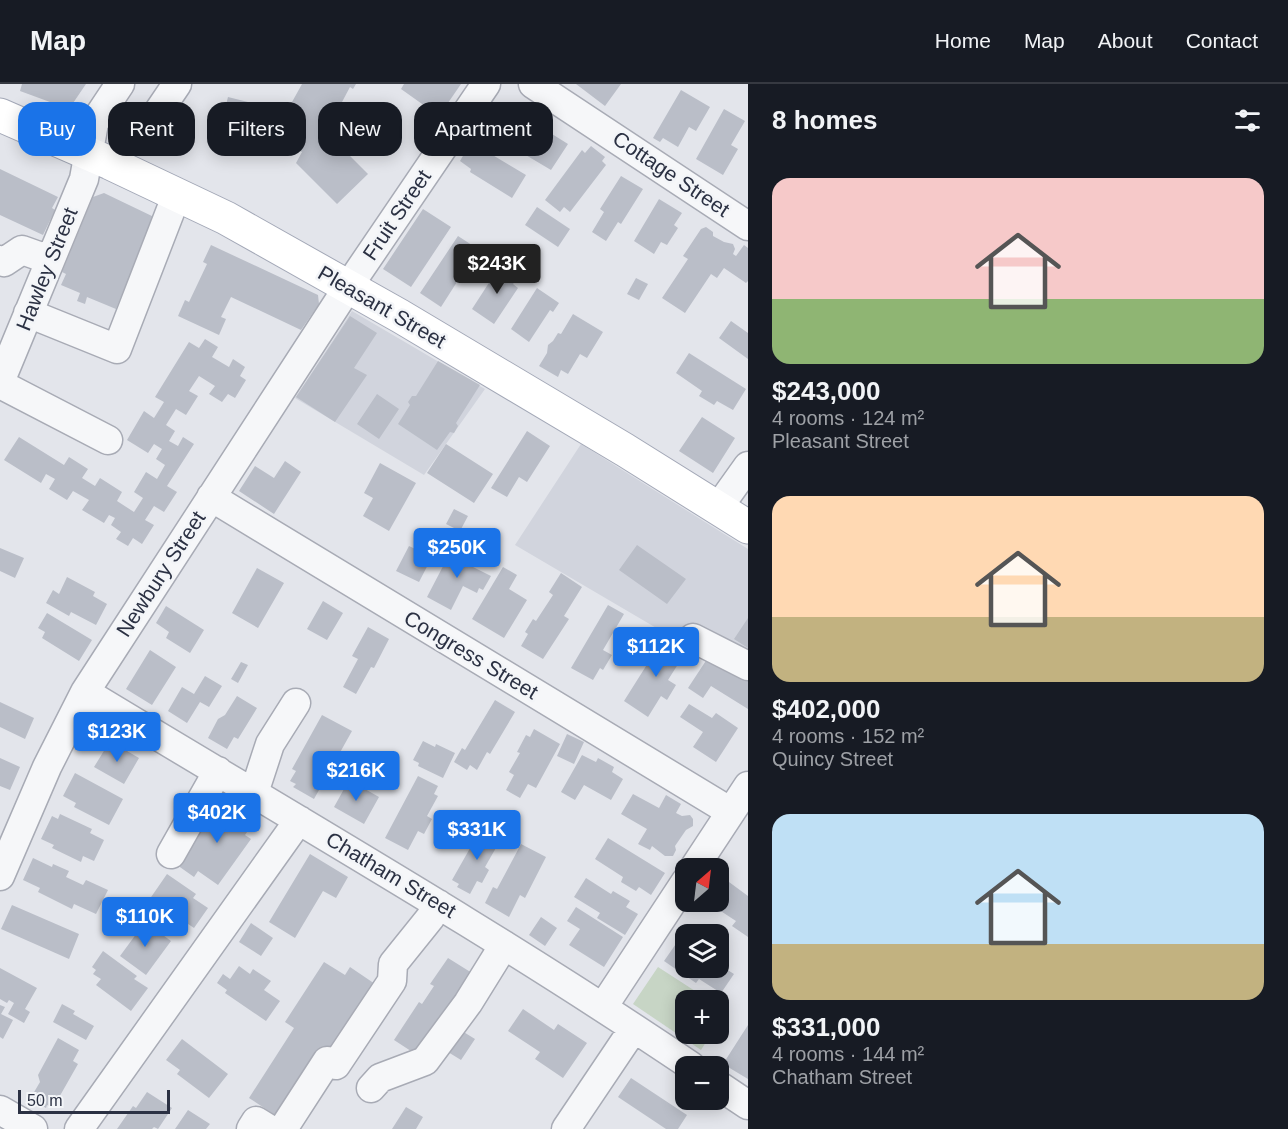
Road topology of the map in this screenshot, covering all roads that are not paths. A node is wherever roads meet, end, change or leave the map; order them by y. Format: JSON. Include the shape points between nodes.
{"nodes":[{"id":1,"x":120,"y":84,"type":"edge"},
{"id":2,"x":177,"y":84,"type":"edge"},
{"id":3,"x":486,"y":84,"type":"edge"},
{"id":4,"x":533,"y":84,"type":"edge"},
{"id":5,"x":165,"y":102,"type":"edge"},
{"id":6,"x":0,"y":115,"type":"edge"},
{"id":7,"x":96,"y":120,"type":"edge"},
{"id":8,"x":18,"y":123,"type":"edge"},
{"id":9,"x":89,"y":156,"type":"edge"},
{"id":10,"x":93,"y":156,"type":"edge"},
{"id":11,"x":177,"y":194,"type":"junction"},
{"id":12,"x":748,"y":226,"type":"edge"},
{"id":13,"x":0,"y":260,"type":"edge"},
{"id":14,"x":50,"y":260,"type":"junction"},
{"id":15,"x":348,"y":287,"type":"junction"},
{"id":16,"x":28,"y":313,"type":"junction"},
{"id":17,"x":0,"y":383,"type":"edge"},
{"id":18,"x":108,"y":440,"type":"dead end"},
{"id":19,"x":748,"y":466,"type":"edge"},
{"id":20,"x":211,"y":497,"type":"junction"},
{"id":21,"x":718,"y":508,"type":"junction"},
{"id":22,"x":748,"y":527,"type":"edge"},
{"id":23,"x":693,"y":638,"type":"dead end"},
{"id":24,"x":748,"y":666,"type":"edge"},
{"id":25,"x":85,"y":692,"type":"junction"},
{"id":26,"x":296,"y":703,"type":"dead end"},
{"id":27,"x":218,"y":771,"type":"junction"},
{"id":28,"x":748,"y":786,"type":"edge"},
{"id":29,"x":254,"y":793,"type":"junction"},
{"id":30,"x":731,"y":812,"type":"junction"},
{"id":31,"x":299,"y":820,"type":"junction"},
{"id":32,"x":171,"y":854,"type":"dead end"},
{"id":33,"x":701,"y":858,"type":"edge"},
{"id":34,"x":0,"y":876,"type":"edge"},
{"id":35,"x":675,"y":898,"type":"edge"},
{"id":36,"x":438,"y":904,"type":"junction"},
{"id":37,"x":504,"y":945,"type":"junction"},
{"id":38,"x":603,"y":1007,"type":"junction"},
{"id":39,"x":634,"y":1028,"type":"junction"},
{"id":40,"x":676,"y":1056,"type":"edge"},
{"id":41,"x":371,"y":1088,"type":"dead end"},
{"id":42,"x":729,"y":1092,"type":"edge"},
{"id":43,"x":748,"y":1105,"type":"edge"},
{"id":44,"x":0,"y":1110,"type":"edge"},
{"id":45,"x":33,"y":1129,"type":"edge"},
{"id":46,"x":79,"y":1129,"type":"edge"},
{"id":47,"x":251,"y":1129,"type":"edge"},
{"id":48,"x":269,"y":1129,"type":"edge"},
{"id":49,"x":283,"y":1129,"type":"edge"},
{"id":50,"x":566,"y":1129,"type":"edge"}],
"edges":[{"from":1,"to":7,"type":"street","name":"Hawley Street"},
{"from":2,"to":5,"type":"street"},
{"from":3,"to":15,"type":"street","name":"Fruit Street"},
{"from":4,"to":12,"type":"street","name":"Cottage Street"},
{"from":6,"to":8,"type":"main road","name":"Pleasant Street"},
{"from":9,"to":14,"type":"street","name":"Hawley Street","via":[[84,179]]},
{"from":10,"to":11,"type":"main road","name":"Pleasant Street"},
{"from":11,"to":15,"type":"main road","name":"Pleasant Street"},
{"from":11,"to":16,"type":"street","via":[[117,349]]},
{"from":13,"to":14,"type":"street","via":[[4,262],[22,250]]},
{"from":14,"to":16,"type":"street","name":"Hawley Street"},
{"from":15,"to":20,"type":"street","name":"Newbury Street"},
{"from":15,"to":21,"type":"main road","name":"Pleasant Street"},
{"from":16,"to":17,"type":"street","name":"Hawley Street"},
{"from":17,"to":18,"type":"street"},
{"from":19,"to":21,"type":"street"},
{"from":20,"to":25,"type":"street","name":"Newbury Street"},
{"from":20,"to":30,"type":"street","name":"Congress Street"},
{"from":21,"to":22,"type":"main road","name":"Pleasant Street"},
{"from":23,"to":24,"type":"street"},
{"from":25,"to":27,"type":"street","name":"Chatham Street"},
{"from":25,"to":34,"type":"street","name":"Newbury Street","via":[[47,767]]},
{"from":26,"to":29,"type":"street","via":[[270,744]]},
{"from":27,"to":29,"type":"street","name":"Chatham Street"},
{"from":27,"to":32,"type":"street"},
{"from":28,"to":30,"type":"street"},
{"from":29,"to":31,"type":"street","name":"Chatham Street"},
{"from":30,"to":33,"type":"street"},
{"from":31,"to":36,"type":"street","name":"Chatham Street"},
{"from":31,"to":46,"type":"street"},
{"from":35,"to":38,"type":"street"},
{"from":36,"to":37,"type":"street","name":"Chatham Street"},
{"from":36,"to":49,"type":"street","via":[[393,964],[392,981],[336,1065],[327,1061]]},
{"from":37,"to":38,"type":"street","name":"Chatham Street"},
{"from":37,"to":41,"type":"street","via":[[425,1061],[381,1078]]},
{"from":38,"to":39,"type":"street","name":"Chatham Street"},
{"from":39,"to":40,"type":"street","name":"Chatham Street"},
{"from":39,"to":50,"type":"street"},
{"from":42,"to":43,"type":"street"},
{"from":44,"to":45,"type":"street"},
{"from":47,"to":48,"type":"street","via":[[256,1121]]}]}
